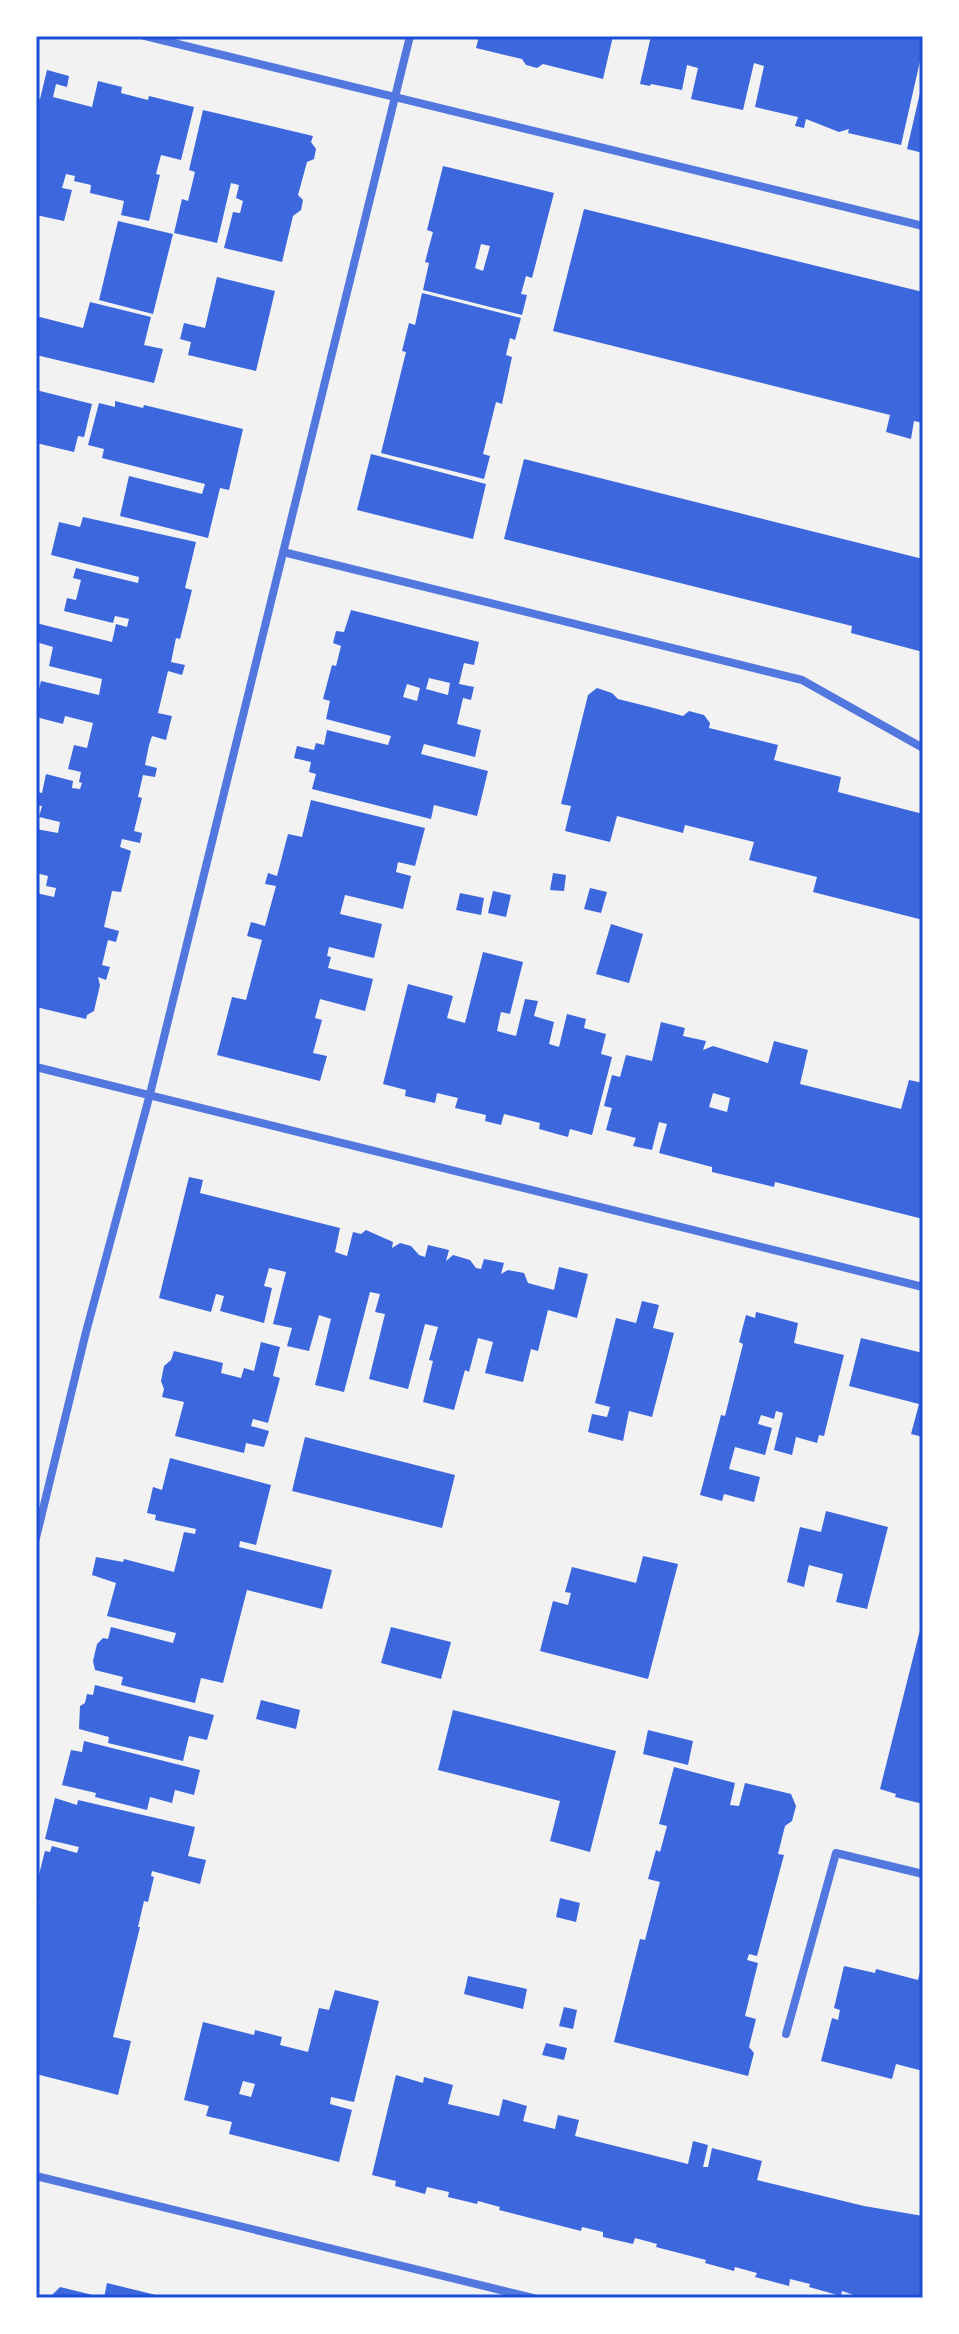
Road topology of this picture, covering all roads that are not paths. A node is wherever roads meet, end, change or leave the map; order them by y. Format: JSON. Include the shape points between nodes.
{"nodes":[{"id":1,"x":145,"y":36,"type":"edge"},
{"id":2,"x":410,"y":36,"type":"edge"},
{"id":3,"x":395,"y":97,"type":"junction"},
{"id":4,"x":923,"y":226,"type":"edge"},
{"id":5,"x":283,"y":552,"type":"junction"},
{"id":6,"x":923,"y":748,"type":"edge"},
{"id":7,"x":36,"y":1067,"type":"edge"},
{"id":8,"x":150,"y":1094,"type":"junction"},
{"id":9,"x":923,"y":1287,"type":"edge"},
{"id":10,"x":36,"y":1538,"type":"edge"},
{"id":11,"x":923,"y":1874,"type":"edge"},
{"id":12,"x":786,"y":2034,"type":"dead end"},
{"id":13,"x":36,"y":2176,"type":"edge"},
{"id":14,"x":533,"y":2298,"type":"edge"}],
"edges":[{"from":1,"to":3,"type":"street"},
{"from":2,"to":3,"type":"street"},
{"from":3,"to":4,"type":"street"},
{"from":3,"to":5,"type":"street"},
{"from":5,"to":6,"type":"street","via":[[802,680]]},
{"from":5,"to":8,"type":"street"},
{"from":7,"to":8,"type":"street"},
{"from":8,"to":9,"type":"street"},
{"from":8,"to":10,"type":"street"},
{"from":11,"to":12,"type":"street","via":[[836,1853]]},
{"from":13,"to":14,"type":"street"}]}
